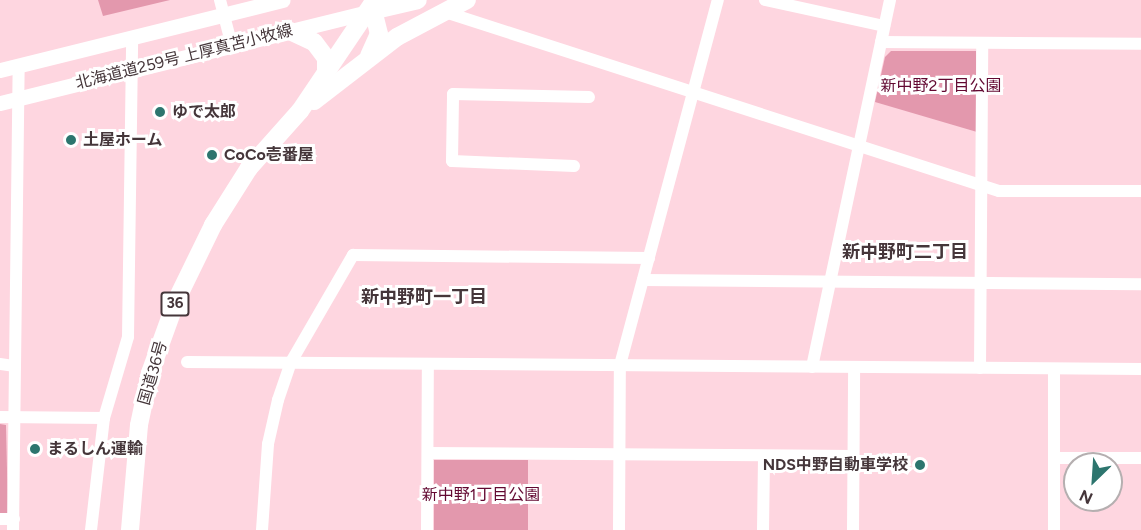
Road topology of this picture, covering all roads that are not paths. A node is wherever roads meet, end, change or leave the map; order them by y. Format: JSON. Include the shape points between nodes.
{"nodes":[{"id":1,"x":282,"y":0,"type":"edge"},
{"id":2,"x":417,"y":0,"type":"edge"},
{"id":3,"x":468,"y":0,"type":"edge"},
{"id":4,"x":718,"y":0,"type":"edge"},
{"id":5,"x":765,"y":0,"type":"edge"},
{"id":6,"x":890,"y":0,"type":"edge"},
{"id":7,"x":371,"y":5,"type":"edge"},
{"id":8,"x":222,"y":7,"type":"edge"},
{"id":9,"x":442,"y":11,"type":"junction"},
{"id":10,"x":884,"y":26,"type":"junction"},
{"id":11,"x":290,"y":31,"type":"junction"},
{"id":12,"x":132,"y":37,"type":"junction"},
{"id":13,"x":881,"y":42,"type":"junction"},
{"id":14,"x":982,"y":43,"type":"junction"},
{"id":15,"x":1141,"y":44,"type":"edge"},
{"id":16,"x":232,"y":46,"type":"junction"},
{"id":17,"x":363,"y":64,"type":"junction"},
{"id":18,"x":19,"y":66,"type":"junction"},
{"id":19,"x":0,"y":70,"type":"edge"},
{"id":20,"x":133,"y":71,"type":"junction"},
{"id":21,"x":326,"y":74,"type":"junction"},
{"id":22,"x":694,"y":90,"type":"junction"},
{"id":23,"x":589,"y":96,"type":"dead end"},
{"id":24,"x":18,"y":98,"type":"junction"},
{"id":25,"x":0,"y":103,"type":"edge"},
{"id":26,"x":300,"y":111,"type":"junction"},
{"id":27,"x":859,"y":146,"type":"junction"},
{"id":28,"x":574,"y":166,"type":"dead end"},
{"id":29,"x":981,"y":186,"type":"junction"},
{"id":30,"x":1141,"y":192,"type":"edge"},
{"id":31,"x":649,"y":258,"type":"junction"},
{"id":32,"x":643,"y":280,"type":"junction"},
{"id":33,"x":830,"y":282,"type":"junction"},
{"id":34,"x":981,"y":283,"type":"junction"},
{"id":35,"x":1141,"y":284,"type":"edge"},
{"id":36,"x":187,"y":362,"type":"dead end"},
{"id":37,"x":291,"y":362,"type":"junction"},
{"id":38,"x":0,"y":364,"type":"edge"},
{"id":39,"x":428,"y":364,"type":"junction"},
{"id":40,"x":620,"y":365,"type":"junction"},
{"id":41,"x":15,"y":366,"type":"junction"},
{"id":42,"x":812,"y":367,"type":"junction"},
{"id":43,"x":854,"y":367,"type":"junction"},
{"id":44,"x":980,"y":368,"type":"junction"},
{"id":45,"x":1054,"y":369,"type":"junction"},
{"id":46,"x":1141,"y":369,"type":"edge"},
{"id":47,"x":0,"y":417,"type":"edge"},
{"id":48,"x":14,"y":417,"type":"junction"},
{"id":49,"x":104,"y":418,"type":"junction"},
{"id":50,"x":428,"y":453,"type":"junction"},
{"id":51,"x":620,"y":454,"type":"junction"},
{"id":52,"x":764,"y":456,"type":"junction"},
{"id":53,"x":853,"y":456,"type":"junction"},
{"id":54,"x":1054,"y":458,"type":"junction"},
{"id":55,"x":1141,"y":459,"type":"edge"},
{"id":56,"x":0,"y":519,"type":"edge"},
{"id":57,"x":14,"y":524,"type":"edge"},
{"id":58,"x":91,"y":530,"type":"edge"},
{"id":59,"x":130,"y":530,"type":"edge"},
{"id":60,"x":262,"y":530,"type":"edge"},
{"id":61,"x":428,"y":530,"type":"edge"},
{"id":62,"x":619,"y":530,"type":"edge"},
{"id":63,"x":764,"y":530,"type":"edge"},
{"id":64,"x":853,"y":530,"type":"edge"},
{"id":65,"x":1054,"y":530,"type":"edge"}],
"edges":[{"from":1,"to":8,"type":"main road","name":"北海道道259号 上厚真苫小牧線"},
{"from":2,"to":7,"type":"highway"},
{"from":3,"to":9,"type":"highway","name":"国道36号","number":"36"},
{"from":4,"to":22,"type":"street"},
{"from":5,"to":10,"type":"street"},
{"from":6,"to":10,"type":"street"},
{"from":7,"to":11,"type":"main road","name":"北海道道259号 上厚真苫小牧線"},
{"from":7,"to":17,"type":"highway","number":"36","via":[[379,34]]},
{"from":7,"to":21,"type":"highway","name":"国道36号","number":"36"},
{"from":8,"to":12,"type":"main road","name":"北海道道259号 上厚真苫小牧線"},
{"from":8,"to":16,"type":"street"},
{"from":9,"to":17,"type":"highway","name":"国道36号","number":"36","via":[[397,37]]},
{"from":9,"to":22,"type":"street"},
{"from":10,"to":13,"type":"street"},
{"from":11,"to":16,"type":"main road","name":"北海道道259号 上厚真苫小牧線"},
{"from":11,"to":21,"type":"highway","via":[[314,42],[326,58]]},
{"from":12,"to":18,"type":"main road","name":"北海道道259号 上厚真苫小牧線"},
{"from":12,"to":20,"type":"street"},
{"from":13,"to":14,"type":"street"},
{"from":13,"to":27,"type":"street"},
{"from":14,"to":15,"type":"street"},
{"from":14,"to":29,"type":"street"},
{"from":16,"to":20,"type":"main road","name":"北海道道259号 上厚真苫小牧線"},
{"from":17,"to":26,"type":"highway","name":"国道36号","number":"36"},
{"from":18,"to":19,"type":"main road","name":"北海道道259号 上厚真苫小牧線"},
{"from":18,"to":24,"type":"street"},
{"from":20,"to":24,"type":"main road","name":"北海道道259号 上厚真苫小牧線"},
{"from":20,"to":49,"type":"street","via":[[128,338]]},
{"from":21,"to":26,"type":"highway","name":"国道36号","number":"36"},
{"from":22,"to":27,"type":"street"},
{"from":22,"to":31,"type":"street"},
{"from":23,"to":28,"type":"street","via":[[453,94],[452,161]]},
{"from":24,"to":25,"type":"main road","name":"北海道道259号 上厚真苫小牧線"},
{"from":24,"to":41,"type":"street"},
{"from":26,"to":59,"type":"highway","name":"国道36号","number":"36","via":[[249,168],[213,225],[176,301],[150,374],[139,425]]},
{"from":27,"to":29,"type":"street"},
{"from":27,"to":33,"type":"street"},
{"from":29,"to":30,"type":"street","via":[[999,191]]},
{"from":29,"to":34,"type":"street"},
{"from":31,"to":32,"type":"street"},
{"from":31,"to":37,"type":"street","via":[[353,255]]},
{"from":32,"to":33,"type":"street"},
{"from":32,"to":40,"type":"street"},
{"from":33,"to":34,"type":"street"},
{"from":33,"to":42,"type":"street"},
{"from":34,"to":35,"type":"street"},
{"from":34,"to":44,"type":"street"},
{"from":36,"to":37,"type":"street"},
{"from":37,"to":39,"type":"street"},
{"from":37,"to":60,"type":"street","via":[[268,444]]},
{"from":38,"to":41,"type":"street"},
{"from":39,"to":40,"type":"street"},
{"from":39,"to":50,"type":"street"},
{"from":40,"to":42,"type":"street"},
{"from":40,"to":51,"type":"street"},
{"from":41,"to":48,"type":"street"},
{"from":42,"to":43,"type":"street"},
{"from":43,"to":44,"type":"street"},
{"from":43,"to":53,"type":"street"},
{"from":44,"to":45,"type":"street"},
{"from":45,"to":46,"type":"street"},
{"from":45,"to":54,"type":"street"},
{"from":47,"to":48,"type":"street"},
{"from":48,"to":49,"type":"street"},
{"from":48,"to":57,"type":"street"},
{"from":49,"to":58,"type":"street"},
{"from":50,"to":51,"type":"street"},
{"from":50,"to":61,"type":"street"},
{"from":51,"to":52,"type":"street"},
{"from":51,"to":62,"type":"street"},
{"from":52,"to":53,"type":"street"},
{"from":52,"to":63,"type":"street"},
{"from":53,"to":64,"type":"street"},
{"from":54,"to":55,"type":"street"},
{"from":54,"to":65,"type":"street"},
{"from":56,"to":57,"type":"street"}]}
